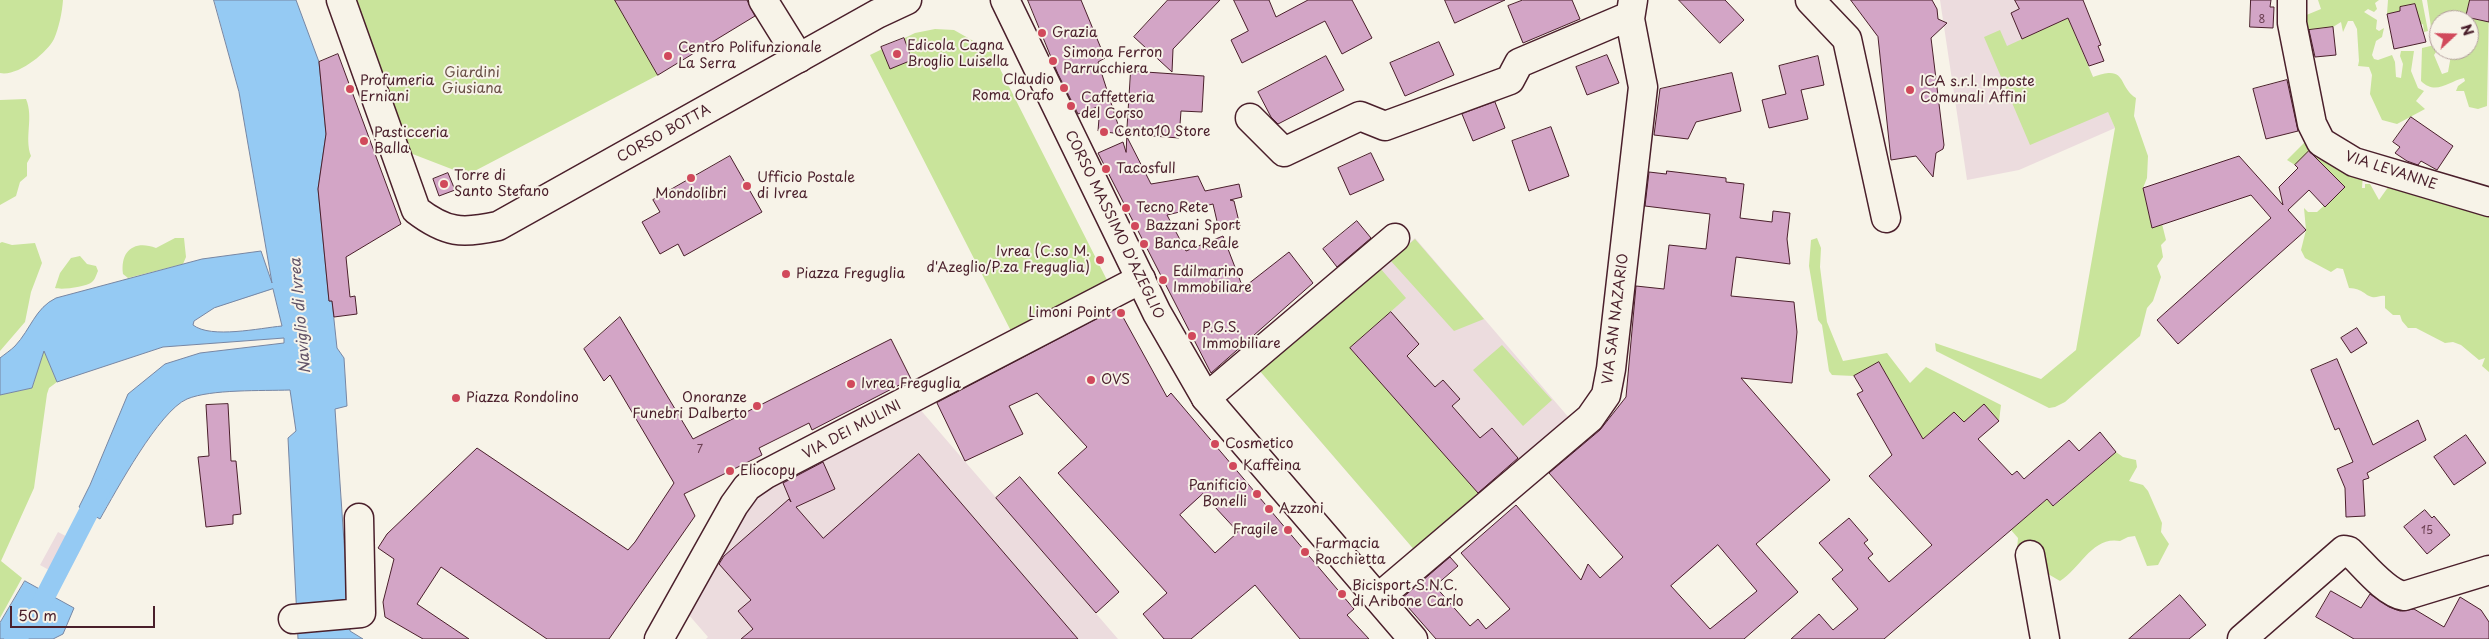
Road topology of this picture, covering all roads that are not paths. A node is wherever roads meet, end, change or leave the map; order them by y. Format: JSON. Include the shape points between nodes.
{"nodes":[{"id":1,"x":341,"y":0,"type":"edge"},
{"id":2,"x":763,"y":0,"type":"edge"},
{"id":3,"x":907,"y":0,"type":"edge"},
{"id":4,"x":985,"y":0,"type":"edge"},
{"id":5,"x":1005,"y":0,"type":"edge"},
{"id":6,"x":1810,"y":0,"type":"edge"},
{"id":7,"x":2292,"y":0,"type":"edge"},
{"id":8,"x":1625,"y":9,"type":"edge"},
{"id":9,"x":1028,"y":50,"type":"junction"},
{"id":10,"x":799,"y":58,"type":"junction"},
{"id":11,"x":1250,"y":118,"type":"dead end"},
{"id":12,"x":2489,"y":202,"type":"edge"},
{"id":13,"x":1886,"y":218,"type":"dead end"},
{"id":14,"x":1396,"y":238,"type":"dead end"},
{"id":15,"x":1141,"y":280,"type":"junction"},
{"id":16,"x":1206,"y":398,"type":"junction"},
{"id":17,"x":359,"y":518,"type":"dead end"},
{"id":18,"x":2030,"y":555,"type":"dead end"},
{"id":19,"x":2489,"y":570,"type":"edge"},
{"id":20,"x":1378,"y":598,"type":"junction"},
{"id":21,"x":293,"y":619,"type":"dead end"},
{"id":22,"x":658,"y":639,"type":"edge"},
{"id":23,"x":1413,"y":639,"type":"edge"},
{"id":24,"x":2044,"y":639,"type":"edge"},
{"id":25,"x":2242,"y":639,"type":"edge"}],
"edges":[{"from":1,"to":10,"type":"street","name":"CORSO BOTTA","via":[[416,210],[435,224],[456,230],[498,226]]},
{"from":2,"to":10,"type":"street"},
{"from":3,"to":10,"type":"street","name":"CORSO BOTTA"},
{"from":4,"to":9,"type":"street","name":"CORSO MASSIMO D'AZEGLIO"},
{"from":5,"to":9,"type":"street","name":"CORSO MASSIMO D'AZEGLIO"},
{"from":6,"to":13,"type":"street","via":[[1847,39]]},
{"from":7,"to":12,"type":"street","name":"VIA LEVANNE","via":[[2292,23],[2312,124],[2321,142],[2354,162]]},
{"from":8,"to":11,"type":"street","name":"VIA SAN NAZARIO","via":[[1519,63],[1510,80],[1385,126],[1360,116],[1284,152]]},
{"from":8,"to":20,"type":"street","name":"VIA SAN NAZARIO","via":[[1643,87],[1606,395],[1590,418]]},
{"from":9,"to":15,"type":"street","name":"CORSO MASSIMO D'AZEGLIO"},
{"from":14,"to":16,"type":"street"},
{"from":15,"to":16,"type":"street","name":"CORSO MASSIMO D'AZEGLIO"},
{"from":15,"to":22,"type":"street","name":"VIA DEI MULINI","via":[[766,474],[747,487]]},
{"from":16,"to":20,"type":"street","name":"CORSO MASSIMO D'AZEGLIO"},
{"from":17,"to":21,"type":"street","via":[[361,613]]},
{"from":18,"to":24,"type":"street"},
{"from":19,"to":25,"type":"street","via":[[2404,596],[2396,594],[2344,550]]},
{"from":20,"to":23,"type":"street","name":"CORSO MASSIMO D'AZEGLIO"}]}
